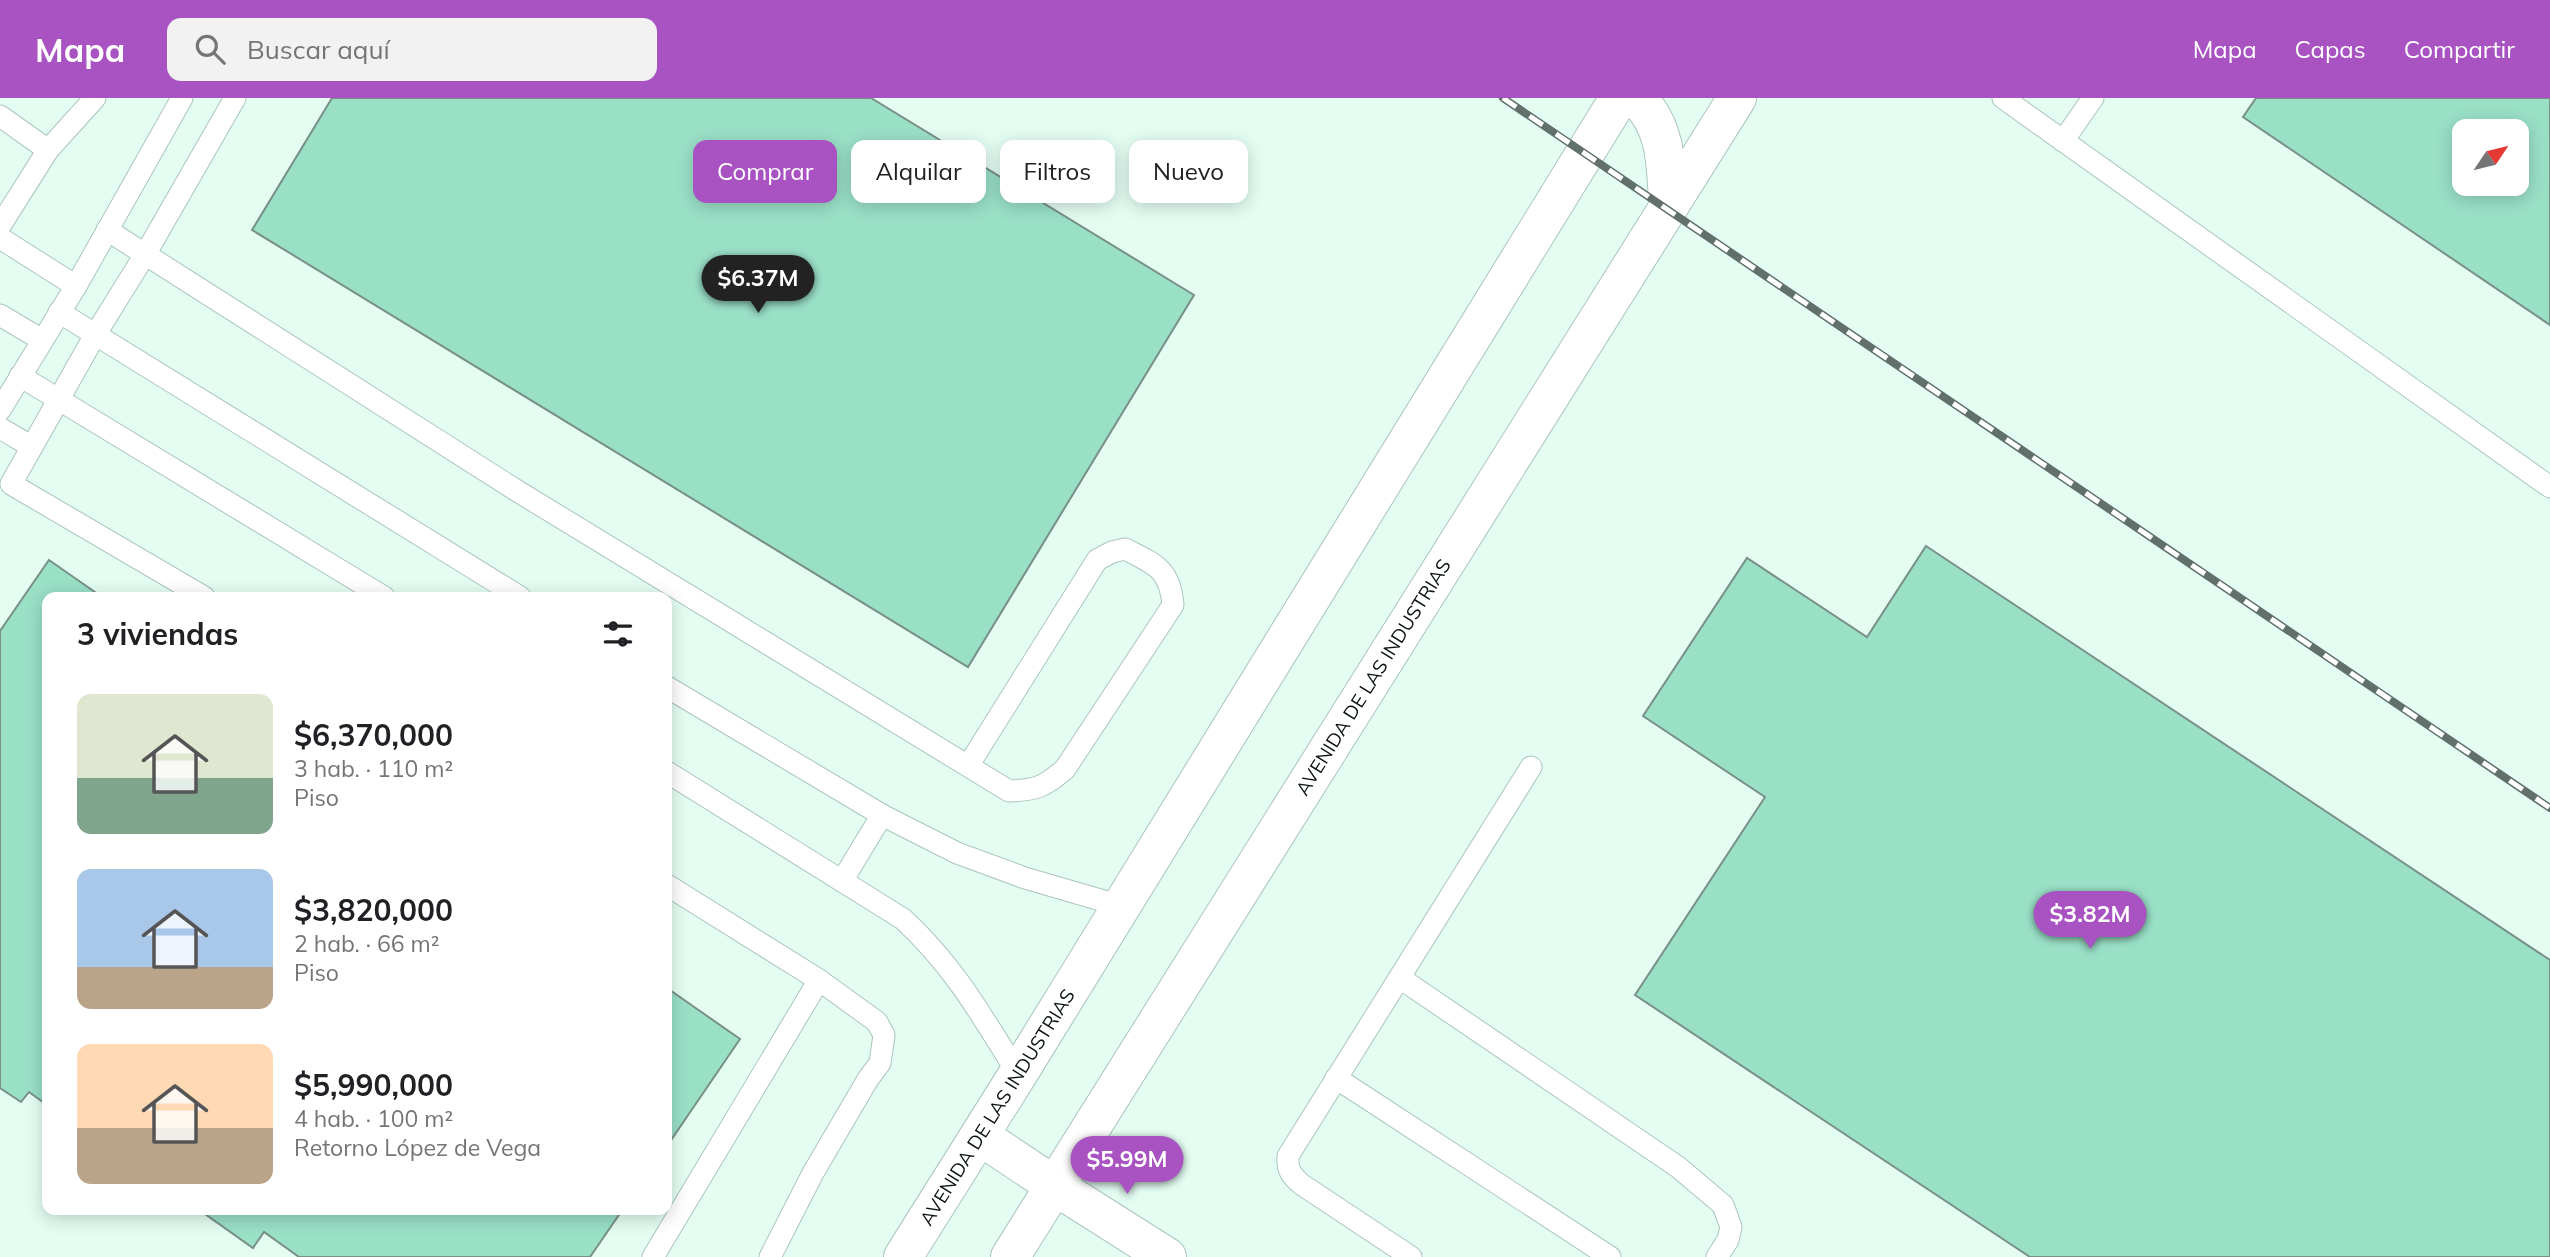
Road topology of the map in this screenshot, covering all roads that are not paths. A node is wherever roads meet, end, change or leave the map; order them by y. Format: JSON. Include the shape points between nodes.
{"nodes":[{"id":1,"x":95,"y":98,"type":"edge"},
{"id":2,"x":182,"y":98,"type":"edge"},
{"id":3,"x":235,"y":98,"type":"edge"},
{"id":4,"x":1619,"y":98,"type":"edge"},
{"id":5,"x":1637,"y":98,"type":"edge"},
{"id":6,"x":1737,"y":98,"type":"edge"},
{"id":7,"x":2003,"y":98,"type":"edge"},
{"id":8,"x":2093,"y":98,"type":"edge"},
{"id":9,"x":0,"y":116,"type":"edge"},
{"id":10,"x":2063,"y":141,"type":"junction"},
{"id":11,"x":48,"y":150,"type":"junction"},
{"id":12,"x":1668,"y":204,"type":"junction"},
{"id":13,"x":0,"y":226,"type":"edge"},
{"id":14,"x":107,"y":230,"type":"junction"},
{"id":15,"x":0,"y":238,"type":"edge"},
{"id":16,"x":146,"y":253,"type":"junction"},
{"id":17,"x":76,"y":286,"type":"junction"},
{"id":18,"x":59,"y":313,"type":"junction"},
{"id":19,"x":0,"y":315,"type":"edge"},
{"id":20,"x":95,"y":335,"type":"junction"},
{"id":21,"x":42,"y":340,"type":"junction"},
{"id":22,"x":20,"y":376,"type":"junction"},
{"id":23,"x":58,"y":399,"type":"junction"},
{"id":24,"x":0,"y":411,"type":"edge"},
{"id":25,"x":0,"y":428,"type":"edge"},
{"id":26,"x":33,"y":447,"type":"junction"},
{"id":27,"x":2550,"y":487,"type":"edge"},
{"id":28,"x":4,"y":488,"type":"edge"},
{"id":29,"x":195,"y":592,"type":"edge"},
{"id":30,"x":376,"y":592,"type":"edge"},
{"id":31,"x":507,"y":592,"type":"edge"},
{"id":32,"x":672,"y":690,"type":"edge"},
{"id":33,"x":968,"y":766,"type":"junction"},
{"id":34,"x":1531,"y":767,"type":"dead end"},
{"id":35,"x":672,"y":775,"type":"edge"},
{"id":36,"x":882,"y":815,"type":"junction"},
{"id":37,"x":842,"y":881,"type":"junction"},
{"id":38,"x":672,"y":888,"type":"edge"},
{"id":39,"x":1121,"y":906,"type":"junction"},
{"id":40,"x":1400,"y":978,"type":"junction"},
{"id":41,"x":819,"y":980,"type":"junction"},
{"id":42,"x":1018,"y":1074,"type":"junction"},
{"id":43,"x":1336,"y":1078,"type":"junction"},
{"id":44,"x":980,"y":1136,"type":"junction"},
{"id":45,"x":1055,"y":1186,"type":"junction"},
{"id":46,"x":653,"y":1257,"type":"edge"},
{"id":47,"x":770,"y":1257,"type":"edge"},
{"id":48,"x":903,"y":1257,"type":"edge"},
{"id":49,"x":1010,"y":1257,"type":"edge"},
{"id":50,"x":1167,"y":1257,"type":"edge"},
{"id":51,"x":1411,"y":1257,"type":"edge"},
{"id":52,"x":1610,"y":1257,"type":"edge"},
{"id":53,"x":1717,"y":1257,"type":"edge"}],
"edges":[{"from":1,"to":11,"type":"lane"},
{"from":2,"to":14,"type":"lane"},
{"from":3,"to":16,"type":"lane"},
{"from":4,"to":39,"type":"main road","name":"AVENIDA DE LAS INDUSTRIAS"},
{"from":5,"to":12,"type":"main road","via":[[1654,118],[1663,140]]},
{"from":6,"to":12,"type":"main road","name":"AVENIDA DE LAS INDUSTRIAS"},
{"from":7,"to":10,"type":"lane"},
{"from":8,"to":10,"type":"lane"},
{"from":9,"to":11,"type":"lane"},
{"from":10,"to":27,"type":"lane"},
{"from":11,"to":13,"type":"lane"},
{"from":12,"to":45,"type":"main road","name":"AVENIDA DE LAS INDUSTRIAS"},
{"from":14,"to":16,"type":"lane"},
{"from":14,"to":17,"type":"lane"},
{"from":15,"to":17,"type":"lane"},
{"from":16,"to":20,"type":"lane"},
{"from":16,"to":33,"type":"lane","via":[[519,492]]},
{"from":17,"to":18,"type":"lane"},
{"from":18,"to":20,"type":"lane"},
{"from":18,"to":21,"type":"lane"},
{"from":19,"to":21,"type":"lane"},
{"from":20,"to":23,"type":"lane"},
{"from":20,"to":31,"type":"lane"},
{"from":21,"to":22,"type":"lane"},
{"from":22,"to":23,"type":"lane"},
{"from":22,"to":24,"type":"lane"},
{"from":23,"to":26,"type":"lane"},
{"from":23,"to":30,"type":"lane"},
{"from":25,"to":26,"type":"lane"},
{"from":26,"to":28,"type":"lane"},
{"from":28,"to":29,"type":"lane"},
{"from":32,"to":36,"type":"lane"},
{"from":33,"to":33,"type":"lane","via":[[1009,791],[1046,785],[1065,769],[1173,605],[1172,585],[1161,569],[1125,549],[1097,561]]},
{"from":34,"to":40,"type":"lane"},
{"from":35,"to":37,"type":"lane"},
{"from":36,"to":37,"type":"lane"},
{"from":36,"to":39,"type":"lane","via":[[957,853]]},
{"from":37,"to":42,"type":"lane","via":[[903,919],[932,946],[962,984]]},
{"from":38,"to":41,"type":"lane"},
{"from":39,"to":42,"type":"main road","name":"AVENIDA DE LAS INDUSTRIAS"},
{"from":40,"to":43,"type":"lane"},
{"from":40,"to":53,"type":"lane","via":[[1678,1167],[1723,1205],[1731,1227]]},
{"from":41,"to":46,"type":"lane"},
{"from":41,"to":47,"type":"lane","via":[[877,1021],[884,1046],[880,1063],[813,1173]]},
{"from":42,"to":44,"type":"main road","name":"AVENIDA DE LAS INDUSTRIAS"},
{"from":43,"to":51,"type":"lane","via":[[1288,1156],[1291,1175]]},
{"from":43,"to":52,"type":"lane"},
{"from":44,"to":45,"type":"main road"},
{"from":44,"to":48,"type":"main road","name":"AVENIDA DE LAS INDUSTRIAS"},
{"from":45,"to":49,"type":"main road","name":"AVENIDA DE LAS INDUSTRIAS"},
{"from":45,"to":50,"type":"main road"}]}
